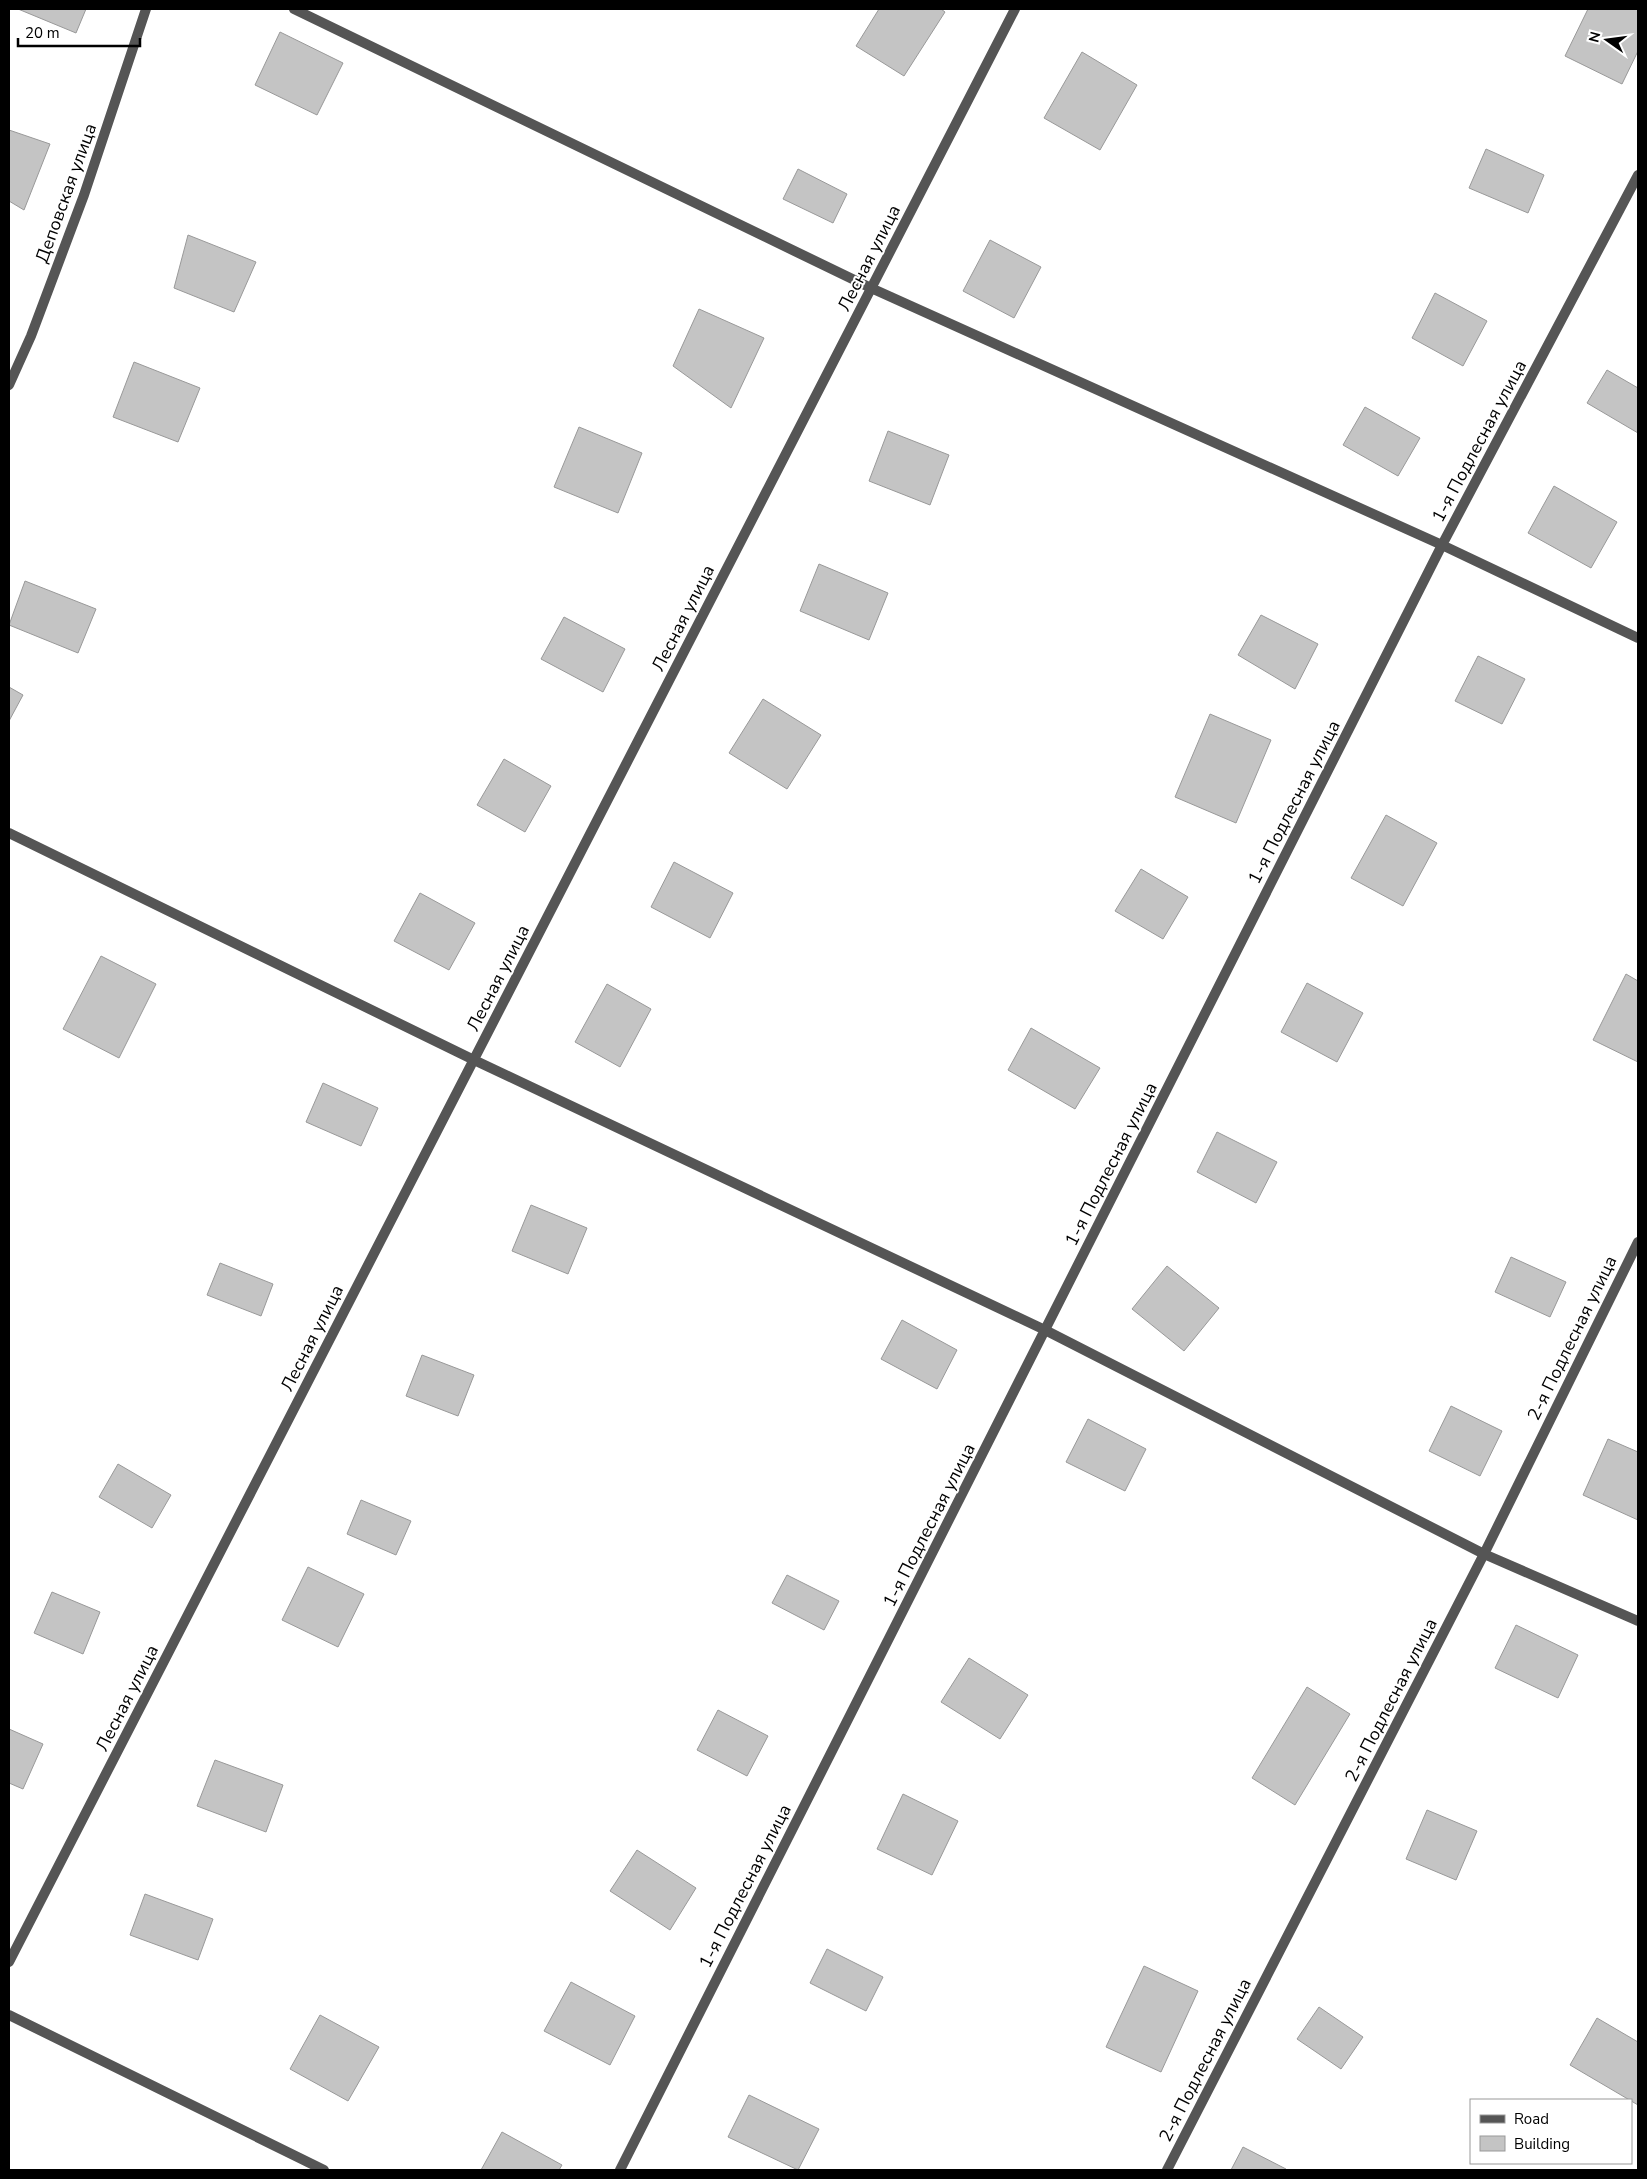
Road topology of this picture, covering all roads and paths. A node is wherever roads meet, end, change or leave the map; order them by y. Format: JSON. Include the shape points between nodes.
{"nodes":[{"id":1,"x":146,"y":9,"type":"edge"},
{"id":2,"x":294,"y":9,"type":"edge"},
{"id":3,"x":1015,"y":9,"type":"edge"},
{"id":4,"x":1638,"y":175,"type":"edge"},
{"id":5,"x":871,"y":288,"type":"junction"},
{"id":6,"x":9,"y":385,"type":"edge"},
{"id":7,"x":1442,"y":545,"type":"junction"},
{"id":8,"x":1638,"y":638,"type":"edge"},
{"id":9,"x":9,"y":833,"type":"edge"},
{"id":10,"x":474,"y":1060,"type":"junction"},
{"id":11,"x":1638,"y":1242,"type":"edge"},
{"id":12,"x":1045,"y":1330,"type":"junction"},
{"id":13,"x":1484,"y":1554,"type":"junction"},
{"id":14,"x":1638,"y":1621,"type":"edge"},
{"id":15,"x":9,"y":1962,"type":"edge"},
{"id":16,"x":9,"y":2015,"type":"edge"},
{"id":17,"x":324,"y":2170,"type":"edge"},
{"id":18,"x":620,"y":2170,"type":"edge"},
{"id":19,"x":1167,"y":2170,"type":"edge"}],
"edges":[{"from":1,"to":6,"type":"street","name":"Деповская улица","via":[[84,195]]},
{"from":2,"to":5,"type":"street"},
{"from":3,"to":5,"type":"street","name":"Лесная улица"},
{"from":4,"to":7,"type":"street","name":"1-я Подлесная улица"},
{"from":5,"to":7,"type":"street"},
{"from":5,"to":10,"type":"street","name":"Лесная улица"},
{"from":7,"to":8,"type":"street"},
{"from":7,"to":12,"type":"street","name":"1-я Подлесная улица"},
{"from":9,"to":10,"type":"street"},
{"from":10,"to":12,"type":"street"},
{"from":10,"to":15,"type":"street","name":"Лесная улица"},
{"from":11,"to":13,"type":"street","name":"2-я Подлесная улица"},
{"from":12,"to":13,"type":"street"},
{"from":12,"to":18,"type":"street","name":"1-я Подлесная улица"},
{"from":13,"to":14,"type":"street"},
{"from":13,"to":19,"type":"street","name":"2-я Подлесная улица"},
{"from":16,"to":17,"type":"street"}]}
